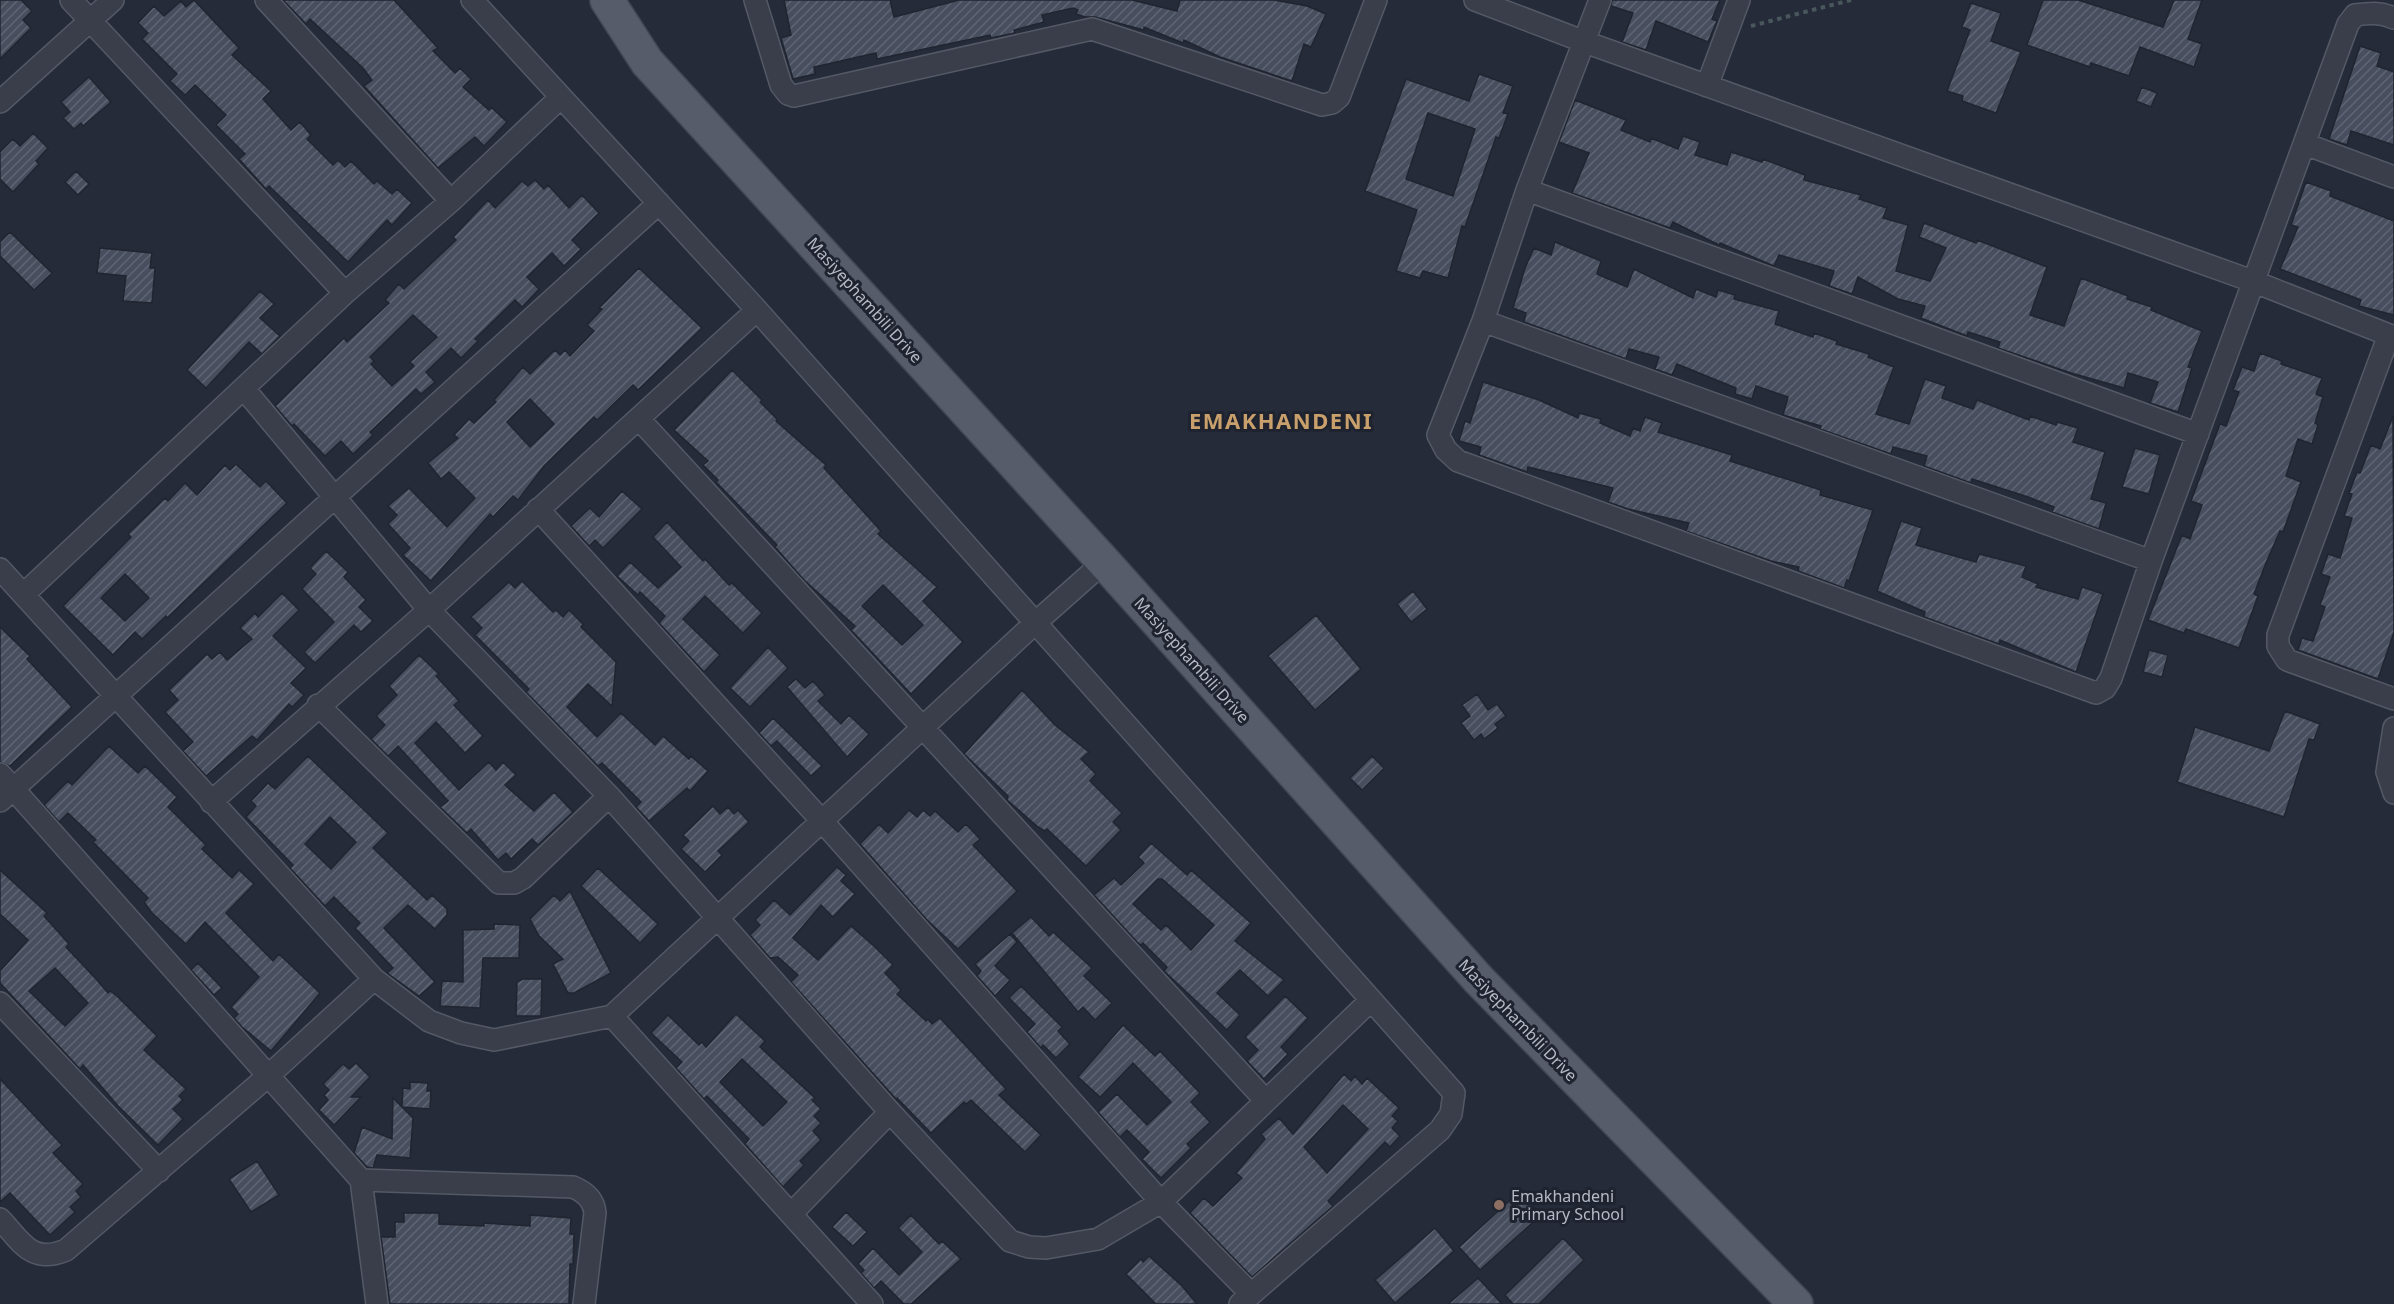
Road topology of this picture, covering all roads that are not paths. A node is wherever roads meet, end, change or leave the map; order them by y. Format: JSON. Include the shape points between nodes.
{"nodes":[{"id":1,"x":71,"y":0,"type":"edge"},
{"id":2,"x":113,"y":0,"type":"edge"},
{"id":3,"x":267,"y":0,"type":"edge"},
{"id":4,"x":472,"y":0,"type":"edge"},
{"id":5,"x":607,"y":0,"type":"edge"},
{"id":6,"x":755,"y":0,"type":"edge"},
{"id":7,"x":1376,"y":0,"type":"edge"},
{"id":8,"x":1475,"y":0,"type":"edge"},
{"id":9,"x":1600,"y":0,"type":"edge"},
{"id":10,"x":1739,"y":0,"type":"edge"},
{"id":11,"x":2394,"y":18,"type":"edge"},
{"id":12,"x":90,"y":21,"type":"junction"},
{"id":13,"x":1585,"y":42,"type":"junction"},
{"id":14,"x":1707,"y":86,"type":"junction"},
{"id":15,"x":561,"y":97,"type":"junction"},
{"id":16,"x":0,"y":102,"type":"edge"},
{"id":17,"x":2305,"y":144,"type":"junction"},
{"id":18,"x":2394,"y":177,"type":"edge"},
{"id":19,"x":1527,"y":190,"type":"junction"},
{"id":20,"x":451,"y":201,"type":"junction"},
{"id":21,"x":659,"y":203,"type":"junction"},
{"id":22,"x":2254,"y":282,"type":"junction"},
{"id":23,"x":345,"y":293,"type":"junction"},
{"id":24,"x":757,"y":310,"type":"junction"},
{"id":25,"x":1484,"y":321,"type":"junction"},
{"id":26,"x":2391,"y":336,"type":"edge"},
{"id":27,"x":245,"y":390,"type":"junction"},
{"id":28,"x":639,"y":419,"type":"junction"},
{"id":29,"x":2198,"y":434,"type":"junction"},
{"id":30,"x":335,"y":495,"type":"junction"},
{"id":31,"x":538,"y":509,"type":"junction"},
{"id":32,"x":2151,"y":561,"type":"junction"},
{"id":33,"x":1104,"y":562,"type":"junction"},
{"id":34,"x":0,"y":569,"type":"edge"},
{"id":35,"x":24,"y":594,"type":"junction"},
{"id":36,"x":429,"y":610,"type":"junction"},
{"id":37,"x":1034,"y":624,"type":"junction"},
{"id":38,"x":114,"y":696,"type":"junction"},
{"id":39,"x":2394,"y":699,"type":"edge"},
{"id":40,"x":318,"y":705,"type":"junction"},
{"id":41,"x":922,"y":728,"type":"junction"},
{"id":42,"x":2394,"y":728,"type":"edge"},
{"id":43,"x":4,"y":788,"type":"edge"},
{"id":44,"x":2394,"y":793,"type":"edge"},
{"id":45,"x":609,"y":796,"type":"junction"},
{"id":46,"x":211,"y":802,"type":"junction"},
{"id":47,"x":822,"y":821,"type":"junction"},
{"id":48,"x":717,"y":917,"type":"junction"},
{"id":49,"x":374,"y":979,"type":"junction"},
{"id":50,"x":1371,"y":1000,"type":"junction"},
{"id":51,"x":0,"y":1003,"type":"edge"},
{"id":52,"x":612,"y":1016,"type":"junction"},
{"id":53,"x":268,"y":1076,"type":"junction"},
{"id":54,"x":1266,"y":1101,"type":"junction"},
{"id":55,"x":890,"y":1112,"type":"junction"},
{"id":56,"x":159,"y":1171,"type":"junction"},
{"id":57,"x":362,"y":1180,"type":"junction"},
{"id":58,"x":1161,"y":1202,"type":"junction"},
{"id":59,"x":791,"y":1214,"type":"junction"},
{"id":60,"x":0,"y":1219,"type":"edge"},
{"id":61,"x":1246,"y":1299,"type":"edge"},
{"id":62,"x":377,"y":1304,"type":"edge"},
{"id":63,"x":584,"y":1304,"type":"edge"},
{"id":64,"x":872,"y":1304,"type":"edge"},
{"id":65,"x":1796,"y":1304,"type":"edge"}],
"edges":[{"from":1,"to":12,"type":"street"},
{"from":2,"to":12,"type":"street"},
{"from":3,"to":20,"type":"street"},
{"from":4,"to":15,"type":"street"},
{"from":5,"to":33,"type":"main road","name":"Masiyephambili Drive","via":[[647,62]]},
{"from":6,"to":7,"type":"street","via":[[781,85],[794,96],[1092,29],[1322,105],[1339,97]]},
{"from":8,"to":13,"type":"street"},
{"from":9,"to":13,"type":"street"},
{"from":10,"to":14,"type":"street"},
{"from":11,"to":17,"type":"street","via":[[2366,13],[2355,15],[2348,24]]},
{"from":12,"to":16,"type":"street"},
{"from":12,"to":23,"type":"street"},
{"from":13,"to":14,"type":"street"},
{"from":13,"to":19,"type":"street"},
{"from":14,"to":22,"type":"street"},
{"from":15,"to":20,"type":"street"},
{"from":15,"to":21,"type":"street"},
{"from":17,"to":18,"type":"street"},
{"from":17,"to":22,"type":"street"},
{"from":19,"to":25,"type":"street"},
{"from":19,"to":29,"type":"street"},
{"from":20,"to":23,"type":"street"},
{"from":21,"to":24,"type":"street"},
{"from":21,"to":30,"type":"street"},
{"from":22,"to":26,"type":"street"},
{"from":22,"to":29,"type":"street"},
{"from":23,"to":27,"type":"street"},
{"from":24,"to":28,"type":"street"},
{"from":24,"to":37,"type":"street"},
{"from":25,"to":32,"type":"street"},
{"from":25,"to":32,"type":"street","via":[[1438,435],[1458,461],[2096,693],[2111,678]]},
{"from":26,"to":39,"type":"street","via":[[2278,635],[2278,646],[2287,660]]},
{"from":27,"to":30,"type":"street"},
{"from":27,"to":35,"type":"street"},
{"from":28,"to":31,"type":"street"},
{"from":28,"to":41,"type":"street"},
{"from":29,"to":32,"type":"street"},
{"from":30,"to":36,"type":"street"},
{"from":30,"to":38,"type":"street"},
{"from":31,"to":36,"type":"street"},
{"from":31,"to":47,"type":"street"},
{"from":33,"to":37,"type":"street"},
{"from":33,"to":65,"type":"main road","name":"Masiyephambili Drive","via":[[1479,980]]},
{"from":34,"to":35,"type":"street"},
{"from":35,"to":38,"type":"street"},
{"from":36,"to":40,"type":"street"},
{"from":36,"to":45,"type":"street"},
{"from":37,"to":41,"type":"street"},
{"from":37,"to":50,"type":"street"},
{"from":38,"to":43,"type":"street"},
{"from":38,"to":46,"type":"street"},
{"from":40,"to":45,"type":"street","via":[[499,883],[514,883],[523,878]]},
{"from":40,"to":46,"type":"street"},
{"from":41,"to":47,"type":"street"},
{"from":41,"to":54,"type":"street"},
{"from":42,"to":44,"type":"street","via":[[2387,772]]},
{"from":43,"to":53,"type":"street"},
{"from":45,"to":48,"type":"street"},
{"from":46,"to":49,"type":"street"},
{"from":47,"to":48,"type":"street"},
{"from":47,"to":58,"type":"street"},
{"from":48,"to":52,"type":"street"},
{"from":48,"to":55,"type":"street"},
{"from":49,"to":52,"type":"street","via":[[429,1021],[494,1040]]},
{"from":49,"to":53,"type":"street"},
{"from":50,"to":54,"type":"street"},
{"from":50,"to":61,"type":"street","via":[[1454,1093],[1451,1114],[1440,1130]]},
{"from":51,"to":56,"type":"street"},
{"from":52,"to":59,"type":"street"},
{"from":53,"to":56,"type":"street"},
{"from":53,"to":57,"type":"street"},
{"from":54,"to":58,"type":"street"},
{"from":55,"to":58,"type":"street","via":[[1010,1241],[1046,1248],[1098,1239]]},
{"from":55,"to":59,"type":"street"},
{"from":56,"to":60,"type":"street","via":[[57,1254],[30,1252]]},
{"from":57,"to":62,"type":"street"},
{"from":57,"to":63,"type":"street","via":[[573,1187],[582,1191],[595,1206]]},
{"from":58,"to":61,"type":"street"},
{"from":59,"to":64,"type":"street"}]}
